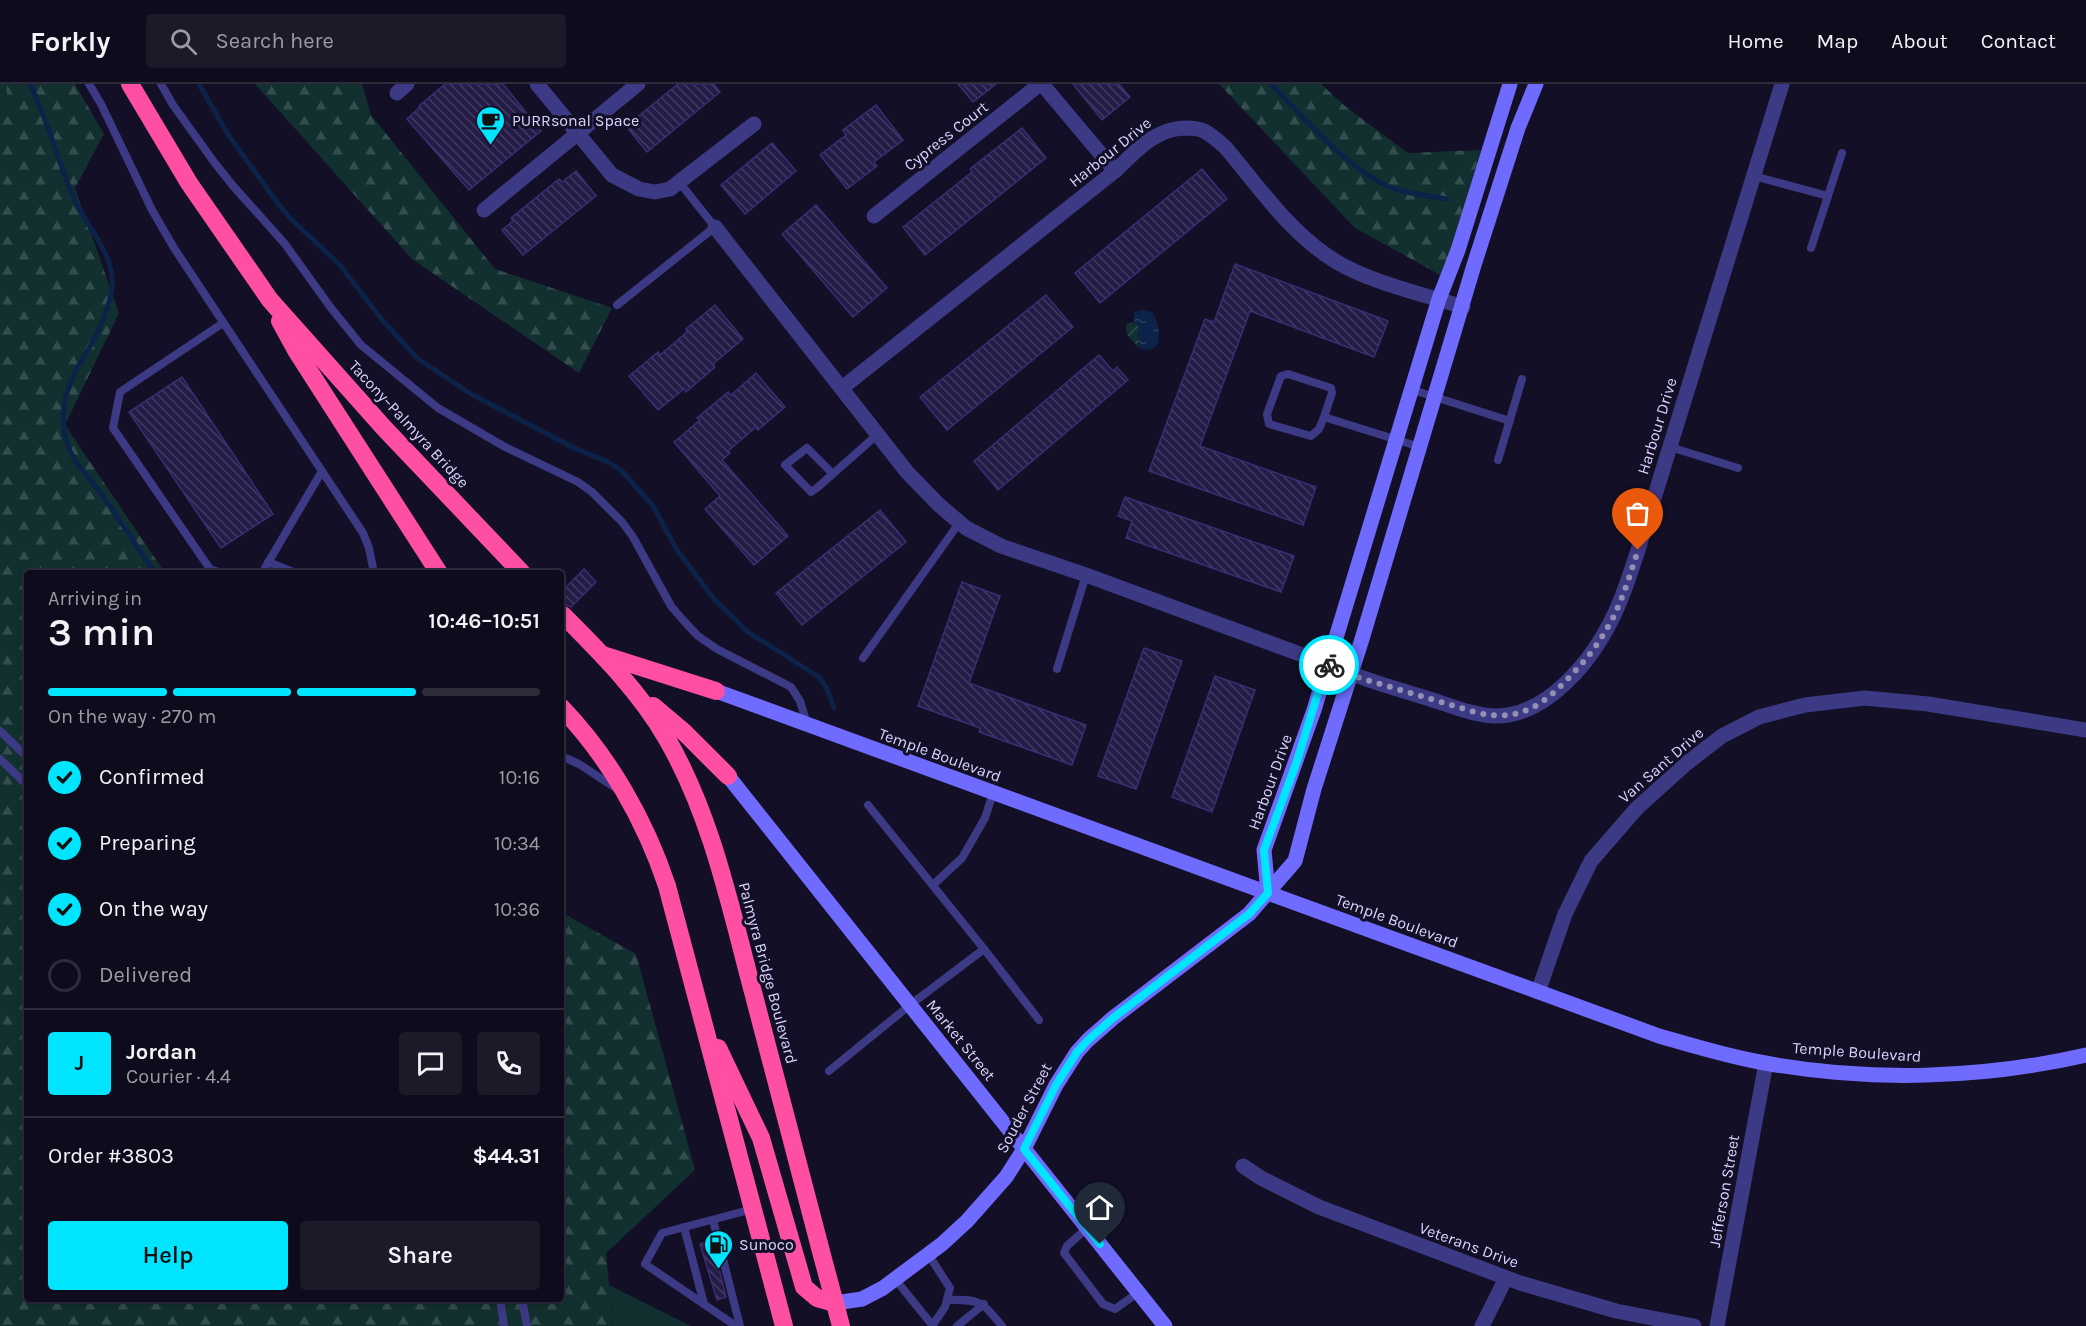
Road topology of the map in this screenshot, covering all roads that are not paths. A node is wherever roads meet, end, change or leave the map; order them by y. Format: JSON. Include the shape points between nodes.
{"nodes":[{"id":1,"x":89,"y":84,"type":"edge"},
{"id":2,"x":130,"y":84,"type":"edge"},
{"id":3,"x":161,"y":84,"type":"edge"},
{"id":4,"x":537,"y":84,"type":"edge"},
{"id":5,"x":638,"y":84,"type":"edge"},
{"id":6,"x":1041,"y":84,"type":"edge"},
{"id":7,"x":1510,"y":84,"type":"edge"},
{"id":8,"x":1536,"y":84,"type":"edge"},
{"id":9,"x":1782,"y":84,"type":"edge"},
{"id":10,"x":1499,"y":120,"type":"junction"},
{"id":11,"x":754,"y":124,"type":"dead end"},
{"id":12,"x":1519,"y":126,"type":"junction"},
{"id":13,"x":578,"y":133,"type":"junction"},
{"id":14,"x":1842,"y":153,"type":"dead end"},
{"id":15,"x":1115,"y":171,"type":"junction"},
{"id":16,"x":1754,"y":176,"type":"junction"},
{"id":17,"x":680,"y":182,"type":"junction"},
{"id":18,"x":1828,"y":196,"type":"junction"},
{"id":19,"x":484,"y":210,"type":"dead end"},
{"id":20,"x":874,"y":216,"type":"dead end"},
{"id":21,"x":715,"y":226,"type":"junction"},
{"id":22,"x":1811,"y":248,"type":"dead end"},
{"id":23,"x":1440,"y":299,"type":"junction"},
{"id":24,"x":270,"y":300,"type":"junction"},
{"id":25,"x":617,"y":305,"type":"dead end"},
{"id":26,"x":1463,"y":307,"type":"junction"},
{"id":27,"x":223,"y":322,"type":"junction"},
{"id":28,"x":1522,"y":379,"type":"dead end"},
{"id":29,"x":842,"y":388,"type":"junction"},
{"id":30,"x":1413,"y":390,"type":"junction"},
{"id":31,"x":1436,"y":398,"type":"junction"},
{"id":32,"x":1324,"y":417,"type":"junction"},
{"id":33,"x":1510,"y":421,"type":"junction"},
{"id":34,"x":878,"y":434,"type":"junction"},
{"id":35,"x":1398,"y":440,"type":"junction"},
{"id":36,"x":1420,"y":447,"type":"junction"},
{"id":37,"x":1670,"y":447,"type":"junction"},
{"id":38,"x":1498,"y":460,"type":"dead end"},
{"id":39,"x":1738,"y":468,"type":"dead end"},
{"id":40,"x":322,"y":471,"type":"junction"},
{"id":41,"x":832,"y":474,"type":"junction"},
{"id":42,"x":959,"y":522,"type":"junction"},
{"id":43,"x":268,"y":562,"type":"junction"},
{"id":44,"x":430,"y":567,"type":"edge"},
{"id":45,"x":213,"y":570,"type":"edge"},
{"id":46,"x":264,"y":570,"type":"edge"},
{"id":47,"x":288,"y":570,"type":"edge"},
{"id":48,"x":373,"y":570,"type":"edge"},
{"id":49,"x":519,"y":570,"type":"edge"},
{"id":50,"x":1086,"y":575,"type":"junction"},
{"id":51,"x":564,"y":616,"type":"edge"},
{"id":52,"x":602,"y":655,"type":"junction"},
{"id":53,"x":863,"y":658,"type":"dead end"},
{"id":54,"x":1327,"y":664,"type":"junction"},
{"id":55,"x":1057,"y":669,"type":"dead end"},
{"id":56,"x":1350,"y":675,"type":"junction"},
{"id":57,"x":634,"y":690,"type":"junction"},
{"id":58,"x":716,"y":691,"type":"joint"},
{"id":59,"x":564,"y":711,"type":"edge"},
{"id":60,"x":807,"y":725,"type":"junction"},
{"id":61,"x":2086,"y":730,"type":"edge"},
{"id":62,"x":0,"y":731,"type":"edge"},
{"id":63,"x":24,"y":754,"type":"edge"},
{"id":64,"x":564,"y":757,"type":"edge"},
{"id":65,"x":0,"y":759,"type":"edge"},
{"id":66,"x":728,"y":776,"type":"joint"},
{"id":67,"x":24,"y":782,"type":"edge"},
{"id":68,"x":1289,"y":782,"type":"junction"},
{"id":69,"x":1314,"y":789,"type":"junction"},
{"id":70,"x":993,"y":793,"type":"junction"},
{"id":71,"x":624,"y":794,"type":"junction"},
{"id":72,"x":868,"y":806,"type":"dead end"},
{"id":73,"x":933,"y":885,"type":"junction"},
{"id":74,"x":1268,"y":893,"type":"junction"},
{"id":75,"x":984,"y":950,"type":"junction"},
{"id":76,"x":1538,"y":992,"type":"junction"},
{"id":77,"x":910,"y":1005,"type":"junction"},
{"id":78,"x":700,"y":1011,"type":"junction"},
{"id":79,"x":1038,"y":1020,"type":"dead end"},
{"id":80,"x":2086,"y":1055,"type":"edge"},
{"id":81,"x":1766,"y":1063,"type":"junction"},
{"id":82,"x":829,"y":1071,"type":"dead end"},
{"id":83,"x":1024,"y":1149,"type":"junction"},
{"id":84,"x":1243,"y":1166,"type":"dead end"},
{"id":85,"x":754,"y":1209,"type":"junction"},
{"id":86,"x":713,"y":1220,"type":"junction"},
{"id":87,"x":684,"y":1227,"type":"junction"},
{"id":88,"x":1087,"y":1228,"type":"junction"},
{"id":89,"x":928,"y":1254,"type":"junction"},
{"id":90,"x":1506,"y":1278,"type":"junction"},
{"id":91,"x":895,"y":1279,"type":"junction"},
{"id":92,"x":1138,"y":1292,"type":"junction"},
{"id":93,"x":947,"y":1300,"type":"junction"},
{"id":94,"x":500,"y":1302,"type":"edge"},
{"id":95,"x":523,"y":1302,"type":"edge"},
{"id":96,"x":835,"y":1303,"type":"junction"},
{"id":97,"x":704,"y":1304,"type":"junction"},
{"id":98,"x":984,"y":1304,"type":"junction"},
{"id":99,"x":504,"y":1326,"type":"edge"},
{"id":100,"x":527,"y":1326,"type":"edge"},
{"id":101,"x":736,"y":1326,"type":"edge"},
{"id":102,"x":740,"y":1326,"type":"edge"},
{"id":103,"x":784,"y":1326,"type":"edge"},
{"id":104,"x":841,"y":1326,"type":"edge"},
{"id":105,"x":932,"y":1326,"type":"edge"},
{"id":106,"x":957,"y":1326,"type":"edge"},
{"id":107,"x":1002,"y":1326,"type":"edge"},
{"id":108,"x":1166,"y":1326,"type":"edge"},
{"id":109,"x":1482,"y":1326,"type":"edge"},
{"id":110,"x":1694,"y":1326,"type":"edge"},
{"id":111,"x":1718,"y":1326,"type":"edge"}],
"edges":[{"from":1,"to":27,"type":"lane","via":[[157,219]]},
{"from":2,"to":24,"type":"highway","name":"Tacony–Palmyra Bridge","via":[[189,183]]},
{"from":3,"to":60,"type":"lane","via":[[214,162],[285,244],[361,345],[438,408],[592,492],[633,537],[671,606],[683,620],[717,649],[791,687]]},
{"from":4,"to":13,"type":"street"},
{"from":5,"to":13,"type":"street"},
{"from":6,"to":15,"type":"street"},
{"from":6,"to":20,"type":"street","name":"Cypress Court"},
{"from":7,"to":10,"type":"street","name":"Harbour Drive"},
{"from":8,"to":12,"type":"street"},
{"from":9,"to":16,"type":"street","name":"Harbour Drive"},
{"from":10,"to":12,"type":"street"},
{"from":10,"to":23,"type":"street","name":"Harbour Drive"},
{"from":11,"to":17,"type":"street"},
{"from":12,"to":26,"type":"street"},
{"from":13,"to":17,"type":"street","via":[[612,175],[626,183],[655,192]]},
{"from":13,"to":19,"type":"street"},
{"from":14,"to":18,"type":"lane"},
{"from":15,"to":23,"type":"street","name":"Harbour Drive","via":[[1156,135],[1179,128],[1202,130],[1226,148],[1302,237],[1327,256],[1368,276]]},
{"from":15,"to":29,"type":"street","name":"Harbour Drive"},
{"from":16,"to":18,"type":"lane"},
{"from":16,"to":37,"type":"street","name":"Harbour Drive"},
{"from":17,"to":21,"type":"lane","name":"Harbour Drive"},
{"from":18,"to":22,"type":"lane"},
{"from":21,"to":25,"type":"lane"},
{"from":21,"to":29,"type":"street","name":"Harbour Drive"},
{"from":23,"to":26,"type":"street","name":"Harbour Drive"},
{"from":23,"to":30,"type":"street","name":"Harbour Drive"},
{"from":24,"to":44,"type":"highway","name":"Tacony–Palmyra Bridge","via":[[297,352]]},
{"from":24,"to":49,"type":"highway","name":"Tacony–Palmyra Bridge","via":[[384,428]]},
{"from":26,"to":31,"type":"street"},
{"from":27,"to":40,"type":"lane"},
{"from":27,"to":45,"type":"lane","via":[[120,392],[113,428]]},
{"from":28,"to":33,"type":"lane"},
{"from":29,"to":34,"type":"street","name":"Harbour Drive"},
{"from":30,"to":31,"type":"lane"},
{"from":30,"to":35,"type":"street","name":"Harbour Drive"},
{"from":31,"to":33,"type":"lane"},
{"from":31,"to":36,"type":"street"},
{"from":32,"to":32,"type":"lane","via":[[1331,388],[1288,374],[1281,376],[1267,414],[1269,424],[1311,436]]},
{"from":32,"to":35,"type":"lane"},
{"from":33,"to":38,"type":"lane"},
{"from":34,"to":41,"type":"lane"},
{"from":34,"to":42,"type":"street","name":"Harbour Drive","via":[[907,472]]},
{"from":35,"to":36,"type":"lane"},
{"from":35,"to":54,"type":"street","name":"Harbour Drive"},
{"from":36,"to":56,"type":"street"},
{"from":37,"to":39,"type":"lane"},
{"from":37,"to":56,"type":"street","name":"Harbour Drive","via":[[1615,613],[1585,661],[1557,692],[1519,713],[1491,716]]},
{"from":40,"to":43,"type":"lane"},
{"from":40,"to":48,"type":"lane","via":[[363,533]]},
{"from":41,"to":41,"type":"lane","via":[[811,492],[785,465],[807,448]]},
{"from":42,"to":50,"type":"street","name":"Harbour Drive","via":[[1001,546]]},
{"from":42,"to":53,"type":"lane"},
{"from":43,"to":46,"type":"lane"},
{"from":43,"to":47,"type":"lane"},
{"from":50,"to":54,"type":"street","name":"Harbour Drive"},
{"from":50,"to":55,"type":"lane"},
{"from":51,"to":52,"type":"highway"},
{"from":52,"to":57,"type":"highway","name":"Palmyra Bridge Boulevard"},
{"from":52,"to":58,"type":"highway"},
{"from":54,"to":56,"type":"street","name":"Harbour Drive"},
{"from":54,"to":68,"type":"street","name":"Harbour Drive"},
{"from":56,"to":69,"type":"street"},
{"from":57,"to":66,"type":"highway"},
{"from":57,"to":96,"type":"highway","name":"Palmyra Bridge Boulevard","via":[[668,740],[710,833]]},
{"from":58,"to":60,"type":"street","name":"Temple Boulevard"},
{"from":59,"to":71,"type":"highway","via":[[592,744]]},
{"from":60,"to":70,"type":"street","name":"Temple Boulevard"},
{"from":61,"to":76,"type":"street","name":"Van Sant Drive","via":[[1928,704],[1865,698],[1805,705],[1759,717],[1722,736],[1687,763],[1637,808],[1592,861],[1565,914]]},
{"from":62,"to":63,"type":"lane"},
{"from":64,"to":71,"type":"lane"},
{"from":65,"to":67,"type":"lane"},
{"from":66,"to":77,"type":"street","name":"Market Street"},
{"from":68,"to":69,"type":"street"},
{"from":68,"to":74,"type":"street","name":"Harbour Drive","via":[[1264,850]]},
{"from":69,"to":74,"type":"street","via":[[1295,861]]},
{"from":70,"to":73,"type":"lane","via":[[962,858]]},
{"from":70,"to":74,"type":"street","name":"Temple Boulevard"},
{"from":71,"to":78,"type":"highway","via":[[648,836],[667,886]]},
{"from":72,"to":73,"type":"lane"},
{"from":73,"to":75,"type":"lane"},
{"from":74,"to":76,"type":"street","name":"Temple Boulevard"},
{"from":74,"to":83,"type":"street","name":"Souder Street","via":[[1249,914],[1088,1040],[1056,1085]]},
{"from":75,"to":77,"type":"lane"},
{"from":75,"to":79,"type":"lane"},
{"from":76,"to":81,"type":"street","name":"Temple Boulevard","via":[[1659,1036]]},
{"from":77,"to":82,"type":"lane"},
{"from":77,"to":83,"type":"street","name":"Market Street"},
{"from":78,"to":85,"type":"highway"},
{"from":78,"to":96,"type":"highway","via":[[761,1138],[804,1287],[817,1298]]},
{"from":80,"to":81,"type":"street","name":"Temple Boulevard","via":[[1998,1071],[1937,1075],[1845,1072]]},
{"from":81,"to":111,"type":"street","name":"Jefferson Street"},
{"from":83,"to":88,"type":"street","name":"Market Street"},
{"from":83,"to":89,"type":"street","name":"Souder Street","via":[[987,1200]]},
{"from":84,"to":90,"type":"street","name":"Veterans Drive","via":[[1319,1207]]},
{"from":85,"to":86,"type":"lane"},
{"from":85,"to":103,"type":"highway"},
{"from":86,"to":87,"type":"lane"},
{"from":86,"to":102,"type":"lane"},
{"from":87,"to":97,"type":"lane"},
{"from":87,"to":97,"type":"lane","via":[[662,1233],[645,1264]]},
{"from":88,"to":92,"type":"street","name":"Market Street"},
{"from":88,"to":92,"type":"lane","via":[[1064,1253],[1103,1304],[1115,1308]]},
{"from":89,"to":91,"type":"street","name":"Souder Street"},
{"from":89,"to":93,"type":"lane","via":[[950,1288]]},
{"from":90,"to":109,"type":"street"},
{"from":90,"to":110,"type":"street","name":"Veterans Drive","via":[[1583,1303]]},
{"from":91,"to":96,"type":"street","name":"Souder Street","via":[[862,1299]]},
{"from":91,"to":105,"type":"lane"},
{"from":92,"to":108,"type":"street","name":"Market Street"},
{"from":93,"to":98,"type":"lane","via":[[975,1300]]},
{"from":93,"to":105,"type":"lane"},
{"from":94,"to":99,"type":"lane"},
{"from":95,"to":100,"type":"lane"},
{"from":96,"to":104,"type":"highway","name":"Palmyra Bridge Boulevard"},
{"from":97,"to":101,"type":"lane"},
{"from":98,"to":106,"type":"lane"},
{"from":98,"to":107,"type":"lane"}]}
